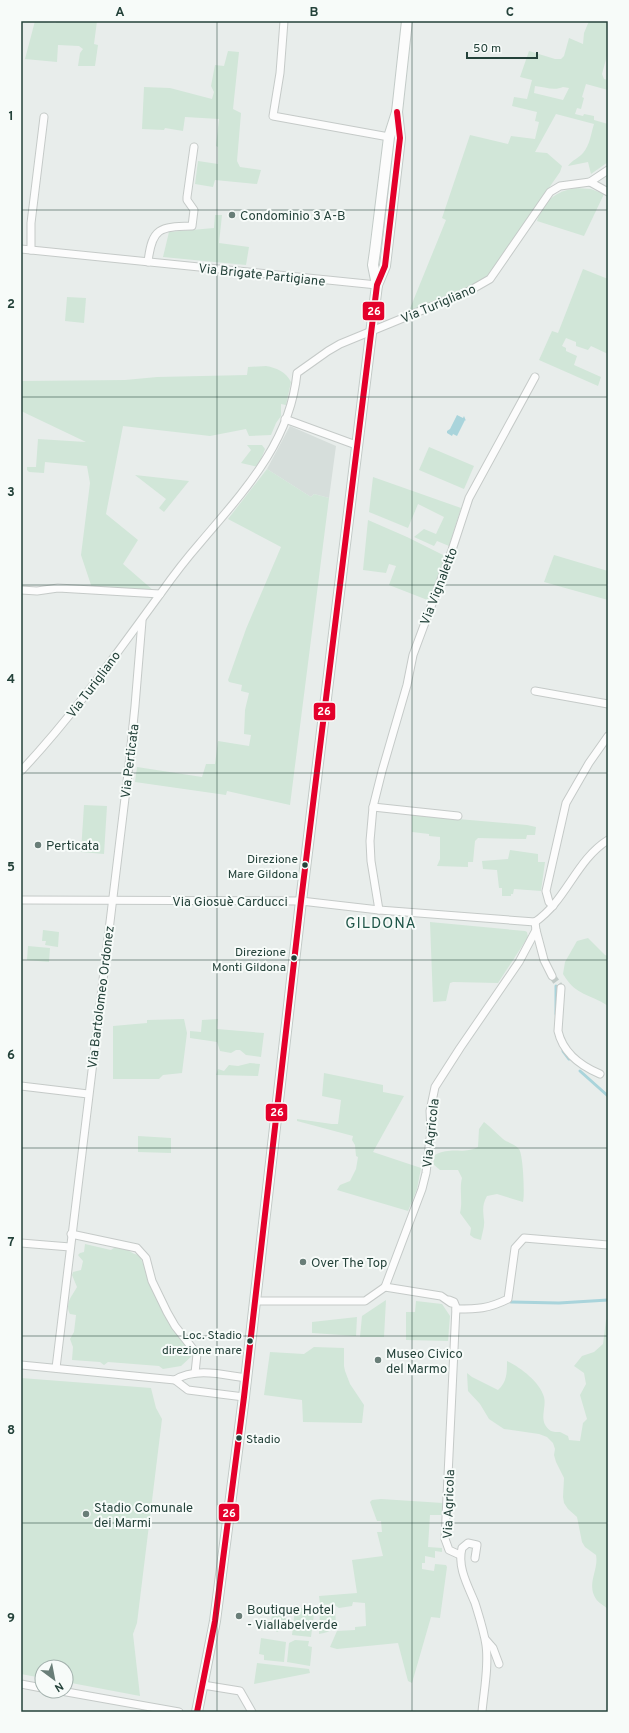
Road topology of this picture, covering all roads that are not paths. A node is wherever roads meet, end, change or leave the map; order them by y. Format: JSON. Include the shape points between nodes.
{"nodes":[{"id":1,"x":284,"y":21,"type":"edge"},
{"id":2,"x":407,"y":21,"type":"edge"},
{"id":3,"x":397,"y":112,"type":"junction"},
{"id":4,"x":44,"y":117,"type":"dead end"},
{"id":5,"x":389,"y":137,"type":"junction"},
{"id":6,"x":194,"y":147,"type":"dead end"},
{"id":7,"x":608,"y":170,"type":"edge"},
{"id":8,"x":590,"y":182,"type":"junction"},
{"id":9,"x":608,"y":192,"type":"edge"},
{"id":10,"x":21,"y":249,"type":"edge"},
{"id":11,"x":31,"y":250,"type":"junction"},
{"id":12,"x":148,"y":262,"type":"junction"},
{"id":13,"x":377,"y":285,"type":"junction"},
{"id":14,"x":371,"y":332,"type":"junction"},
{"id":15,"x":535,"y":377,"type":"dead end"},
{"id":16,"x":286,"y":419,"type":"junction"},
{"id":17,"x":356,"y":445,"type":"junction"},
{"id":18,"x":21,"y":590,"type":"edge"},
{"id":19,"x":160,"y":594,"type":"junction"},
{"id":20,"x":142,"y":621,"type":"junction"},
{"id":21,"x":535,"y":691,"type":"dead end"},
{"id":22,"x":608,"y":704,"type":"edge"},
{"id":23,"x":608,"y":736,"type":"edge"},
{"id":24,"x":21,"y":771,"type":"edge"},
{"id":25,"x":373,"y":807,"type":"junction"},
{"id":26,"x":458,"y":816,"type":"dead end"},
{"id":27,"x":608,"y":840,"type":"edge"},
{"id":28,"x":21,"y":900,"type":"edge"},
{"id":29,"x":112,"y":900,"type":"junction"},
{"id":30,"x":301,"y":901,"type":"junction"},
{"id":31,"x":553,"y":906,"type":"junction"},
{"id":32,"x":379,"y":910,"type":"junction"},
{"id":33,"x":535,"y":922,"type":"junction"},
{"id":34,"x":536,"y":930,"type":"junction"},
{"id":35,"x":552,"y":976,"type":"tunnel mouth"},
{"id":36,"x":561,"y":988,"type":"tunnel mouth"},
{"id":37,"x":600,"y":1074,"type":"dead end"},
{"id":38,"x":21,"y":1086,"type":"edge"},
{"id":39,"x":88,"y":1094,"type":"junction"},
{"id":40,"x":72,"y":1234,"type":"junction"},
{"id":41,"x":21,"y":1243,"type":"edge"},
{"id":42,"x":608,"y":1245,"type":"edge"},
{"id":43,"x":70,"y":1248,"type":"junction"},
{"id":44,"x":385,"y":1287,"type":"junction"},
{"id":45,"x":255,"y":1301,"type":"junction"},
{"id":46,"x":456,"y":1309,"type":"junction"},
{"id":47,"x":21,"y":1365,"type":"edge"},
{"id":48,"x":56,"y":1368,"type":"junction"},
{"id":49,"x":195,"y":1373,"type":"junction"},
{"id":50,"x":246,"y":1378,"type":"junction"},
{"id":51,"x":175,"y":1380,"type":"junction"},
{"id":52,"x":244,"y":1397,"type":"junction"},
{"id":53,"x":460,"y":1555,"type":"junction"},
{"id":54,"x":475,"y":1558,"type":"dead end"},
{"id":55,"x":483,"y":1635,"type":"junction"},
{"id":56,"x":499,"y":1664,"type":"dead end"},
{"id":57,"x":21,"y":1684,"type":"edge"},
{"id":58,"x":204,"y":1685,"type":"junction"},
{"id":59,"x":34,"y":1686,"type":"edge"},
{"id":60,"x":74,"y":1693,"type":"edge"},
{"id":61,"x":179,"y":1712,"type":"edge"},
{"id":62,"x":197,"y":1712,"type":"edge"},
{"id":63,"x":252,"y":1712,"type":"edge"},
{"id":64,"x":482,"y":1712,"type":"edge"}],
"edges":[{"from":1,"to":5,"type":"street","via":[[280,73],[273,116]]},
{"from":2,"to":3,"type":"main road"},
{"from":3,"to":5,"type":"main road"},
{"from":3,"to":13,"type":"main road","via":[[400,138],[385,266]]},
{"from":4,"to":11,"type":"street","via":[[31,223]]},
{"from":5,"to":13,"type":"main road","via":[[373,265]]},
{"from":6,"to":12,"type":"street","via":[[187,197],[194,210],[192,226],[167,227],[159,230],[149,251]]},
{"from":7,"to":8,"type":"street","name":"Via Turigliano"},
{"from":8,"to":9,"type":"street"},
{"from":8,"to":14,"type":"street","name":"Via Turigliano","via":[[560,186],[550,192],[490,279],[469,291]]},
{"from":10,"to":11,"type":"street","name":"Via Brigate Partigiane"},
{"from":11,"to":12,"type":"street","name":"Via Brigate Partigiane"},
{"from":12,"to":13,"type":"street","name":"Via Brigate Partigiane"},
{"from":13,"to":14,"type":"main road"},
{"from":14,"to":16,"type":"street","name":"Via Turigliano","via":[[328,351],[296,373]]},
{"from":14,"to":17,"type":"main road"},
{"from":15,"to":25,"type":"street","name":"Via Vignaletto","via":[[467,503],[413,655]]},
{"from":16,"to":17,"type":"street"},
{"from":16,"to":19,"type":"street","name":"Via Turigliano","via":[[257,474]]},
{"from":17,"to":30,"type":"main road"},
{"from":18,"to":19,"type":"street","via":[[58,588]]},
{"from":19,"to":20,"type":"street","name":"Via Turigliano"},
{"from":20,"to":24,"type":"street","name":"Via Turigliano","via":[[75,709]]},
{"from":20,"to":29,"type":"street","name":"Via Perticata","via":[[135,706]]},
{"from":21,"to":22,"type":"street"},
{"from":23,"to":31,"type":"street","via":[[566,803],[546,892]]},
{"from":25,"to":26,"type":"street"},
{"from":25,"to":32,"type":"street","name":"Via Vignaletto","via":[[371,861]]},
{"from":27,"to":31,"type":"street","via":[[586,859]]},
{"from":28,"to":29,"type":"street","name":"Via Giosuè Carducci"},
{"from":29,"to":30,"type":"street","name":"Via Giosuè Carducci"},
{"from":29,"to":39,"type":"street","name":"Via Bartolomeo Ordonez"},
{"from":30,"to":32,"type":"street","name":"Via Giosuè Carducci"},
{"from":30,"to":45,"type":"main road"},
{"from":31,"to":33,"type":"street"},
{"from":32,"to":33,"type":"street","name":"Via Giosuè Carducci"},
{"from":33,"to":34,"type":"street"},
{"from":34,"to":35,"type":"street","via":[[544,960]]},
{"from":34,"to":44,"type":"street","name":"Via Agricola","via":[[519,962],[435,1087],[422,1189]]},
{"from":36,"to":37,"type":"street","via":[[559,1037],[577,1061],[587,1069]]},
{"from":38,"to":39,"type":"street"},
{"from":39,"to":40,"type":"street","name":"Via Bartolomeo Ordonez"},
{"from":40,"to":43,"type":"street","name":"Via Bartolomeo Ordonez"},
{"from":40,"to":49,"type":"street","via":[[137,1248],[143,1254],[152,1281],[167,1312],[197,1354]]},
{"from":41,"to":43,"type":"street"},
{"from":42,"to":46,"type":"street","via":[[524,1238],[515,1248],[508,1299],[494,1306]]},
{"from":43,"to":48,"type":"street","name":"Via Bartolomeo Ordonez"},
{"from":44,"to":45,"type":"street","via":[[365,1301]]},
{"from":44,"to":46,"type":"street","via":[[441,1296],[454,1302]]},
{"from":45,"to":50,"type":"main road"},
{"from":46,"to":53,"type":"street","name":"Via Agricola","via":[[445,1539],[449,1550]]},
{"from":47,"to":48,"type":"street"},
{"from":48,"to":51,"type":"street"},
{"from":49,"to":50,"type":"street"},
{"from":49,"to":51,"type":"street"},
{"from":50,"to":52,"type":"main road"},
{"from":51,"to":52,"type":"street","via":[[188,1390]]},
{"from":52,"to":58,"type":"main road"},
{"from":53,"to":54,"type":"street","via":[[462,1548],[468,1543],[475,1544]]},
{"from":53,"to":55,"type":"street","name":"Via Agricola","via":[[463,1574]]},
{"from":55,"to":56,"type":"street","via":[[493,1648]]},
{"from":55,"to":64,"type":"street","name":"Via Agricola","via":[[486,1646],[486,1672]]},
{"from":57,"to":59,"type":"street"},
{"from":58,"to":62,"type":"main road"},
{"from":58,"to":63,"type":"street","via":[[240,1691]]},
{"from":60,"to":61,"type":"street"}]}
